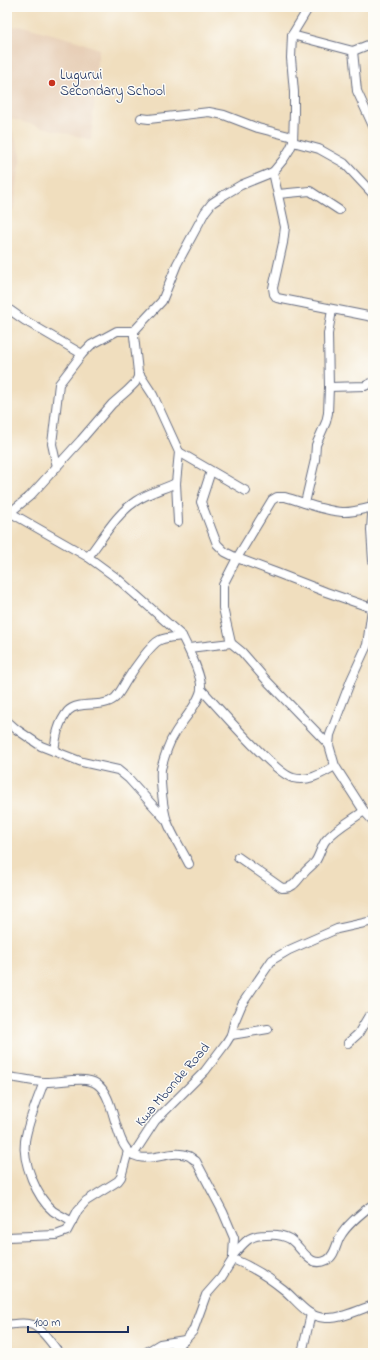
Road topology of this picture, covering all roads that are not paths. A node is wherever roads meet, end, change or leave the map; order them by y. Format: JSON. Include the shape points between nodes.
{"nodes":[{"id":1,"x":309,"y":7,"type":"edge"},
{"id":2,"x":292,"y":36,"type":"junction"},
{"id":3,"x":373,"y":42,"type":"edge"},
{"id":4,"x":353,"y":51,"type":"junction"},
{"id":5,"x":140,"y":118,"type":"dead end"},
{"id":6,"x":373,"y":126,"type":"edge"},
{"id":7,"x":293,"y":140,"type":"junction"},
{"id":8,"x":273,"y":172,"type":"junction"},
{"id":9,"x":278,"y":194,"type":"junction"},
{"id":10,"x":373,"y":194,"type":"edge"},
{"id":11,"x":340,"y":210,"type":"dead end"},
{"id":12,"x":7,"y":308,"type":"edge"},
{"id":13,"x":332,"y":310,"type":"junction"},
{"id":14,"x":373,"y":317,"type":"edge"},
{"id":15,"x":134,"y":331,"type":"junction"},
{"id":16,"x":82,"y":354,"type":"junction"},
{"id":17,"x":138,"y":372,"type":"junction"},
{"id":18,"x":373,"y":382,"type":"edge"},
{"id":19,"x":329,"y":387,"type":"junction"},
{"id":20,"x":178,"y":452,"type":"junction"},
{"id":21,"x":57,"y":467,"type":"junction"},
{"id":22,"x":210,"y":471,"type":"junction"},
{"id":23,"x":176,"y":483,"type":"junction"},
{"id":24,"x":246,"y":491,"type":"dead end"},
{"id":25,"x":373,"y":501,"type":"edge"},
{"id":26,"x":305,"y":503,"type":"junction"},
{"id":27,"x":373,"y":507,"type":"edge"},
{"id":28,"x":9,"y":514,"type":"edge"},
{"id":29,"x":178,"y":522,"type":"dead end"},
{"id":30,"x":88,"y":557,"type":"junction"},
{"id":31,"x":237,"y":558,"type":"junction"},
{"id":32,"x":373,"y":561,"type":"edge"},
{"id":33,"x":372,"y":605,"type":"edge"},
{"id":34,"x":182,"y":636,"type":"junction"},
{"id":35,"x":231,"y":643,"type":"junction"},
{"id":36,"x":188,"y":648,"type":"junction"},
{"id":37,"x":201,"y":689,"type":"junction"},
{"id":38,"x":7,"y":721,"type":"edge"},
{"id":39,"x":329,"y":745,"type":"junction"},
{"id":40,"x":54,"y":751,"type":"junction"},
{"id":41,"x":335,"y":766,"type":"junction"},
{"id":42,"x":364,"y":811,"type":"junction"},
{"id":43,"x":166,"y":820,"type":"junction"},
{"id":44,"x":373,"y":821,"type":"edge"},
{"id":45,"x":238,"y":857,"type":"dead end"},
{"id":46,"x":189,"y":864,"type":"dead end"},
{"id":47,"x":373,"y":921,"type":"edge"},
{"id":48,"x":373,"y":1014,"type":"edge"},
{"id":49,"x":268,"y":1029,"type":"dead end"},
{"id":50,"x":231,"y":1035,"type":"junction"},
{"id":51,"x":348,"y":1043,"type":"dead end"},
{"id":52,"x":7,"y":1077,"type":"edge"},
{"id":53,"x":44,"y":1082,"type":"junction"},
{"id":54,"x":130,"y":1153,"type":"junction"},
{"id":55,"x":373,"y":1204,"type":"edge"},
{"id":56,"x":72,"y":1222,"type":"junction"},
{"id":57,"x":7,"y":1237,"type":"edge"},
{"id":58,"x":233,"y":1257,"type":"junction"},
{"id":59,"x":373,"y":1305,"type":"edge"},
{"id":60,"x":311,"y":1314,"type":"junction"},
{"id":61,"x":7,"y":1324,"type":"edge"},
{"id":62,"x":186,"y":1340,"type":"junction"},
{"id":63,"x":59,"y":1353,"type":"edge"},
{"id":64,"x":145,"y":1353,"type":"edge"},
{"id":65,"x":169,"y":1353,"type":"edge"},
{"id":66,"x":302,"y":1353,"type":"edge"}],
"edges":[{"from":1,"to":2,"type":"street"},
{"from":2,"to":4,"type":"street"},
{"from":2,"to":7,"type":"street"},
{"from":3,"to":4,"type":"street"},
{"from":4,"to":6,"type":"street","via":[[357,91]]},
{"from":5,"to":7,"type":"street","via":[[209,112]]},
{"from":7,"to":8,"type":"street","via":[[283,160]]},
{"from":7,"to":10,"type":"street","via":[[319,149],[344,163]]},
{"from":8,"to":9,"type":"street"},
{"from":8,"to":15,"type":"street","via":[[241,185],[212,203],[194,229],[162,301]]},
{"from":9,"to":11,"type":"street","via":[[310,192]]},
{"from":9,"to":13,"type":"street","via":[[285,227],[274,294],[277,298]]},
{"from":12,"to":16,"type":"street"},
{"from":13,"to":14,"type":"street"},
{"from":13,"to":19,"type":"street","via":[[328,334]]},
{"from":15,"to":16,"type":"street","via":[[117,332],[107,336],[91,345]]},
{"from":15,"to":17,"type":"street"},
{"from":16,"to":21,"type":"street","via":[[59,384],[52,444]]},
{"from":17,"to":20,"type":"street","via":[[154,395]]},
{"from":17,"to":21,"type":"street","via":[[135,383],[112,404]]},
{"from":18,"to":19,"type":"street","via":[[365,386]]},
{"from":19,"to":26,"type":"street","via":[[328,413],[316,444]]},
{"from":20,"to":22,"type":"street"},
{"from":20,"to":23,"type":"street"},
{"from":21,"to":28,"type":"street"},
{"from":22,"to":24,"type":"street"},
{"from":22,"to":31,"type":"street","via":[[201,499],[202,506],[217,544]]},
{"from":23,"to":29,"type":"street"},
{"from":23,"to":30,"type":"street","via":[[145,496],[130,506]]},
{"from":25,"to":27,"type":"street"},
{"from":26,"to":27,"type":"street","via":[[343,512]]},
{"from":26,"to":31,"type":"street","via":[[278,497],[272,500]]},
{"from":27,"to":32,"type":"street"},
{"from":28,"to":30,"type":"street"},
{"from":30,"to":34,"type":"street","via":[[118,579]]},
{"from":31,"to":33,"type":"street","via":[[326,592]]},
{"from":31,"to":35,"type":"street","via":[[223,585],[222,595]]},
{"from":33,"to":39,"type":"street","via":[[367,645],[330,735]]},
{"from":34,"to":36,"type":"street"},
{"from":34,"to":40,"type":"street","via":[[159,640],[132,671],[117,696],[111,701],[77,706],[69,710],[60,723]]},
{"from":35,"to":36,"type":"street"},
{"from":35,"to":39,"type":"street"},
{"from":36,"to":37,"type":"street","via":[[197,669]]},
{"from":37,"to":41,"type":"street","via":[[282,773],[291,778],[315,778]]},
{"from":37,"to":43,"type":"street","via":[[198,699],[173,736],[161,770]]},
{"from":38,"to":40,"type":"street","via":[[41,746]]},
{"from":39,"to":41,"type":"street"},
{"from":40,"to":43,"type":"street","via":[[82,762],[118,770],[129,778]]},
{"from":41,"to":42,"type":"street"},
{"from":42,"to":44,"type":"street"},
{"from":42,"to":45,"type":"street","via":[[326,840],[316,861],[294,885],[288,888],[282,888]]},
{"from":43,"to":46,"type":"street"},
{"from":47,"to":50,"type":"street","name":"Kwa Mbonde Road","via":[[337,929],[272,960],[242,1004]]},
{"from":48,"to":51,"type":"street"},
{"from":49,"to":50,"type":"street"},
{"from":50,"to":54,"type":"street","name":"Kwa Mbonde Road","via":[[205,1071],[155,1121]]},
{"from":52,"to":53,"type":"street"},
{"from":53,"to":54,"type":"street","via":[[86,1080],[97,1084],[105,1092],[117,1127]]},
{"from":53,"to":56,"type":"street","via":[[26,1134],[24,1154],[34,1184],[44,1201]]},
{"from":54,"to":56,"type":"street","via":[[118,1182],[86,1201]]},
{"from":54,"to":58,"type":"street","via":[[144,1158],[181,1154],[196,1161],[234,1238]]},
{"from":55,"to":58,"type":"street","via":[[346,1228],[329,1260],[323,1262],[307,1258],[290,1239],[276,1234],[259,1235],[249,1239]]},
{"from":56,"to":57,"type":"street","via":[[67,1231],[56,1234]]},
{"from":58,"to":60,"type":"street","via":[[252,1266],[285,1290]]},
{"from":58,"to":62,"type":"street","via":[[221,1278],[206,1295],[193,1330]]},
{"from":59,"to":60,"type":"street","via":[[335,1317],[324,1318]]},
{"from":60,"to":66,"type":"street"},
{"from":61,"to":63,"type":"street","via":[[32,1325],[40,1330]]},
{"from":62,"to":64,"type":"street","via":[[160,1344]]},
{"from":62,"to":65,"type":"street"}]}
